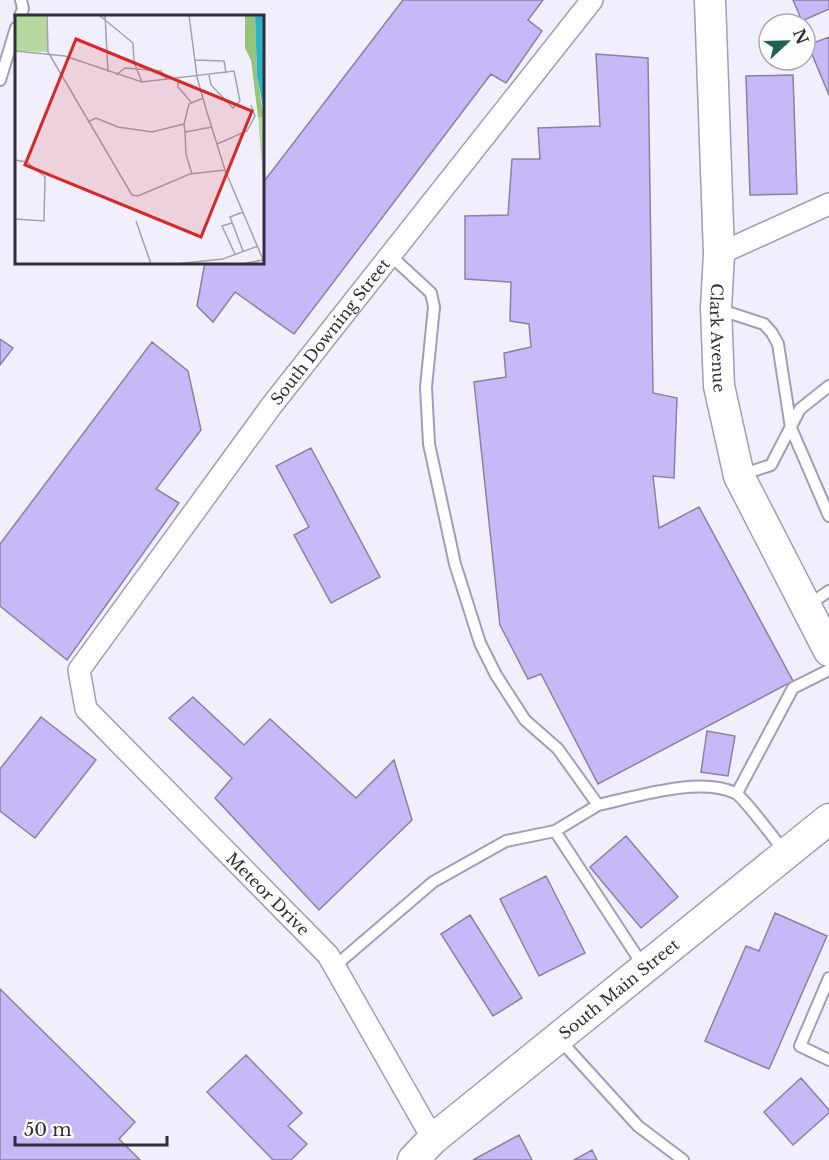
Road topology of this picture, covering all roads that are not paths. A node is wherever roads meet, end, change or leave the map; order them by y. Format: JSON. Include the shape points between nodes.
{"nodes":[{"id":1,"x":21,"y":0,"type":"edge"},
{"id":2,"x":592,"y":0,"type":"edge"},
{"id":3,"x":710,"y":0,"type":"edge"},
{"id":4,"x":20,"y":15,"type":"edge"},
{"id":5,"x":15,"y":31,"type":"edge"},
{"id":6,"x":0,"y":80,"type":"edge"},
{"id":7,"x":829,"y":204,"type":"edge"},
{"id":8,"x":719,"y":254,"type":"junction"},
{"id":9,"x":391,"y":256,"type":"junction"},
{"id":10,"x":716,"y":308,"type":"junction"},
{"id":11,"x":829,"y":386,"type":"edge"},
{"id":12,"x":790,"y":428,"type":"junction"},
{"id":13,"x":739,"y":476,"type":"junction"},
{"id":14,"x":829,"y":516,"type":"edge"},
{"id":15,"x":818,"y":599,"type":"edge"},
{"id":16,"x":829,"y":651,"type":"edge"},
{"id":17,"x":79,"y":670,"type":"joint"},
{"id":18,"x":829,"y":670,"type":"edge"},
{"id":19,"x":737,"y":793,"type":"junction"},
{"id":20,"x":598,"y":805,"type":"junction"},
{"id":21,"x":829,"y":819,"type":"edge"},
{"id":22,"x":555,"y":831,"type":"junction"},
{"id":23,"x":786,"y":854,"type":"junction"},
{"id":24,"x":335,"y":966,"type":"junction"},
{"id":25,"x":644,"y":968,"type":"junction"},
{"id":26,"x":829,"y":978,"type":"edge"},
{"id":27,"x":558,"y":1038,"type":"junction"},
{"id":28,"x":829,"y":1060,"type":"edge"},
{"id":29,"x":423,"y":1150,"type":"edge"},
{"id":30,"x":683,"y":1160,"type":"edge"}],
"edges":[{"from":1,"to":4,"type":"lane"},
{"from":2,"to":9,"type":"street","name":"South Downing Street"},
{"from":3,"to":8,"type":"street","name":"Clark Avenue"},
{"from":5,"to":6,"type":"lane"},
{"from":7,"to":8,"type":"street"},
{"from":8,"to":10,"type":"street","name":"Clark Avenue"},
{"from":9,"to":17,"type":"street","name":"South Downing Street","via":[[272,405]]},
{"from":9,"to":20,"type":"lane","via":[[431,293],[434,307],[426,387],[429,444],[455,564],[480,643],[525,720],[558,749]]},
{"from":10,"to":12,"type":"lane","via":[[764,324],[772,333],[778,344]]},
{"from":10,"to":13,"type":"street","name":"Clark Avenue","via":[[718,386]]},
{"from":11,"to":12,"type":"lane","via":[[800,409]]},
{"from":12,"to":13,"type":"lane","via":[[771,465]]},
{"from":12,"to":14,"type":"lane"},
{"from":13,"to":15,"type":"street","name":"Clark Avenue"},
{"from":15,"to":16,"type":"street","name":"Clark Avenue"},
{"from":17,"to":24,"type":"street","name":"Meteor Drive","via":[[86,708]]},
{"from":18,"to":19,"type":"lane","via":[[793,688]]},
{"from":19,"to":20,"type":"lane","via":[[683,786]]},
{"from":19,"to":23,"type":"lane"},
{"from":20,"to":22,"type":"lane"},
{"from":21,"to":23,"type":"street","name":"South Main Street"},
{"from":22,"to":24,"type":"lane","via":[[506,841],[433,882]]},
{"from":22,"to":25,"type":"lane"},
{"from":23,"to":25,"type":"street","name":"South Main Street"},
{"from":24,"to":29,"type":"street","name":"Meteor Drive"},
{"from":25,"to":27,"type":"street","name":"South Main Street"},
{"from":26,"to":28,"type":"lane","via":[[800,1046]]},
{"from":27,"to":29,"type":"street","name":"South Main Street"},
{"from":27,"to":30,"type":"lane","via":[[638,1126]]}]}
